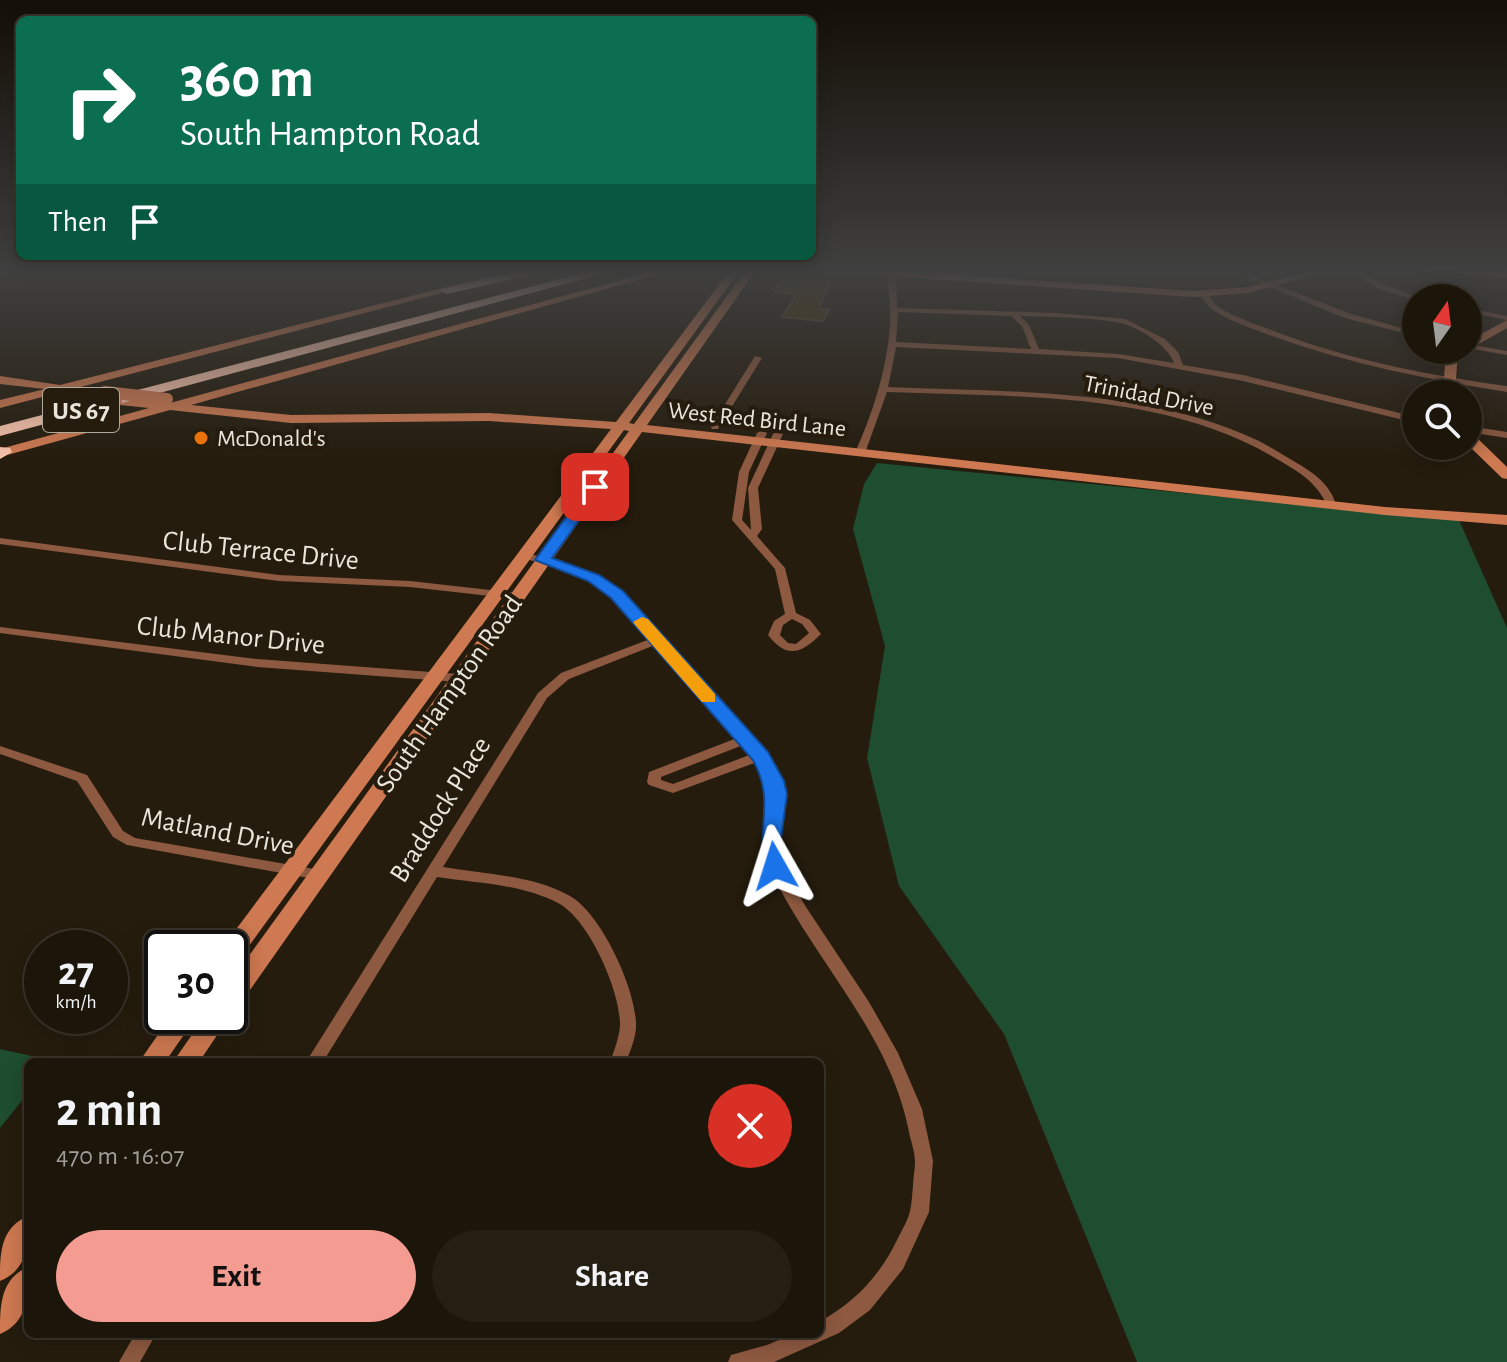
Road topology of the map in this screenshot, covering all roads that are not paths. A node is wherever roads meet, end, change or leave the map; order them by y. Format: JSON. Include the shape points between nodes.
{"nodes":[{"id":1,"x":280,"y":334,"type":"edge"},
{"id":2,"x":375,"y":334,"type":"edge"},
{"id":3,"x":379,"y":334,"type":"edge"},
{"id":4,"x":393,"y":334,"type":"edge"},
{"id":5,"x":689,"y":334,"type":"edge"},
{"id":6,"x":705,"y":334,"type":"edge"},
{"id":7,"x":892,"y":334,"type":"edge"},
{"id":8,"x":1028,"y":334,"type":"edge"},
{"id":9,"x":1147,"y":334,"type":"edge"},
{"id":10,"x":1271,"y":334,"type":"edge"},
{"id":11,"x":891,"y":344,"type":"junction"},
{"id":12,"x":1482,"y":349,"type":"edge"},
{"id":13,"x":1035,"y":350,"type":"junction"},
{"id":14,"x":1507,"y":353,"type":"edge"},
{"id":15,"x":758,"y":358,"type":"dead end"},
{"id":16,"x":1179,"y":366,"type":"junction"},
{"id":17,"x":0,"y":380,"type":"edge"},
{"id":18,"x":1421,"y":380,"type":"edge"},
{"id":19,"x":0,"y":388,"type":"edge"},
{"id":20,"x":236,"y":389,"type":"junction"},
{"id":21,"x":884,"y":389,"type":"junction"},
{"id":22,"x":1482,"y":389,"type":"edge"},
{"id":23,"x":1507,"y":389,"type":"edge"},
{"id":24,"x":57,"y":392,"type":"junction"},
{"id":25,"x":187,"y":401,"type":"junction"},
{"id":26,"x":167,"y":403,"type":"junction"},
{"id":27,"x":0,"y":404,"type":"edge"},
{"id":28,"x":233,"y":407,"type":"junction"},
{"id":29,"x":280,"y":415,"type":"junction"},
{"id":30,"x":1402,"y":417,"type":"edge"},
{"id":31,"x":0,"y":422,"type":"edge"},
{"id":32,"x":632,"y":423,"type":"junction"},
{"id":33,"x":715,"y":427,"type":"junction"},
{"id":34,"x":0,"y":431,"type":"edge"},
{"id":35,"x":1482,"y":431,"type":"edge"},
{"id":36,"x":1507,"y":435,"type":"edge"},
{"id":37,"x":767,"y":438,"type":"junction"},
{"id":38,"x":862,"y":448,"type":"junction"},
{"id":39,"x":1482,"y":451,"type":"edge"},
{"id":40,"x":1,"y":453,"type":"edge"},
{"id":41,"x":746,"y":469,"type":"junction"},
{"id":42,"x":759,"y":471,"type":"junction"},
{"id":43,"x":1507,"y":475,"type":"edge"},
{"id":44,"x":748,"y":491,"type":"junction"},
{"id":45,"x":1330,"y":500,"type":"junction"},
{"id":46,"x":753,"y":509,"type":"junction"},
{"id":47,"x":1507,"y":510,"type":"edge"},
{"id":48,"x":738,"y":511,"type":"junction"},
{"id":49,"x":1507,"y":520,"type":"edge"},
{"id":50,"x":753,"y":535,"type":"junction"},
{"id":51,"x":0,"y":541,"type":"edge"},
{"id":52,"x":525,"y":556,"type":"junction"},
{"id":53,"x":543,"y":560,"type":"junction"},
{"id":54,"x":507,"y":595,"type":"junction"},
{"id":55,"x":791,"y":615,"type":"dead end"},
{"id":56,"x":0,"y":630,"type":"edge"},
{"id":57,"x":657,"y":640,"type":"junction"},
{"id":58,"x":448,"y":676,"type":"junction"},
{"id":59,"x":745,"y":739,"type":"junction"},
{"id":60,"x":0,"y":750,"type":"edge"},
{"id":61,"x":760,"y":756,"type":"junction"},
{"id":62,"x":369,"y":767,"type":"junction"},
{"id":63,"x":393,"y":771,"type":"junction"},
{"id":64,"x":292,"y":871,"type":"junction"},
{"id":65,"x":433,"y":871,"type":"junction"},
{"id":66,"x":320,"y":875,"type":"junction"},
{"id":67,"x":248,"y":931,"type":"edge"},
{"id":68,"x":248,"y":975,"type":"edge"},
{"id":69,"x":172,"y":1034,"type":"edge"},
{"id":70,"x":205,"y":1034,"type":"edge"},
{"id":71,"x":154,"y":1058,"type":"edge"},
{"id":72,"x":188,"y":1058,"type":"edge"},
{"id":73,"x":316,"y":1058,"type":"edge"},
{"id":74,"x":619,"y":1058,"type":"edge"},
{"id":75,"x":24,"y":1234,"type":"edge"},
{"id":76,"x":0,"y":1267,"type":"edge"},
{"id":77,"x":24,"y":1286,"type":"edge"},
{"id":78,"x":0,"y":1319,"type":"edge"},
{"id":79,"x":824,"y":1330,"type":"edge"},
{"id":80,"x":144,"y":1338,"type":"edge"},
{"id":81,"x":804,"y":1338,"type":"edge"},
{"id":82,"x":129,"y":1362,"type":"edge"},
{"id":83,"x":738,"y":1362,"type":"edge"}],
"edges":[{"from":1,"to":24,"type":"main road"},
{"from":2,"to":31,"type":"highway","number":"US 67"},
{"from":3,"to":34,"type":"highway","number":"US 67"},
{"from":4,"to":20,"type":"main road"},
{"from":5,"to":32,"type":"main road","name":"South Hampton Road"},
{"from":6,"to":32,"type":"main road","name":"South Hampton Road"},
{"from":7,"to":11,"type":"street"},
{"from":8,"to":13,"type":"street"},
{"from":9,"to":16,"type":"street","via":[[1172,350]]},
{"from":10,"to":18,"type":"street"},
{"from":11,"to":13,"type":"street"},
{"from":11,"to":21,"type":"street"},
{"from":12,"to":14,"type":"street"},
{"from":13,"to":16,"type":"street"},
{"from":15,"to":33,"type":"street"},
{"from":16,"to":30,"type":"street"},
{"from":17,"to":24,"type":"main road","name":"West Red Bird Lane"},
{"from":19,"to":24,"type":"main road","name":"West Red Bird Lane"},
{"from":19,"to":27,"type":"main road","via":[[12,394]]},
{"from":20,"to":25,"type":"main road"},
{"from":20,"to":28,"type":"main road","via":[[220,399]]},
{"from":21,"to":38,"type":"street"},
{"from":21,"to":45,"type":"street","name":"Trinidad Drive","via":[[1081,401],[1174,416],[1264,447],[1308,475]]},
{"from":22,"to":23,"type":"street"},
{"from":24,"to":26,"type":"main road","name":"West Red Bird Lane","bridge":true,"via":[[146,405]]},
{"from":24,"to":26,"type":"main road","name":"West Red Bird Lane","bridge":true,"via":[[82,389]]},
{"from":24,"to":27,"type":"main road"},
{"from":25,"to":26,"type":"main road"},
{"from":25,"to":28,"type":"main road","name":"West Red Bird Lane"},
{"from":26,"to":29,"type":"main road","name":"West Red Bird Lane"},
{"from":26,"to":40,"type":"main road"},
{"from":28,"to":29,"type":"main road","name":"West Red Bird Lane"},
{"from":29,"to":32,"type":"main road","name":"West Red Bird Lane","via":[[453,413]]},
{"from":32,"to":33,"type":"main road","name":"West Red Bird Lane"},
{"from":32,"to":37,"type":"main road","name":"West Red Bird Lane"},
{"from":32,"to":52,"type":"main road","name":"South Hampton Road"},
{"from":32,"to":53,"type":"main road","name":"South Hampton Road"},
{"from":33,"to":37,"type":"main road","name":"West Red Bird Lane"},
{"from":35,"to":36,"type":"street"},
{"from":37,"to":38,"type":"main road","name":"West Red Bird Lane"},
{"from":37,"to":41,"type":"street"},
{"from":37,"to":42,"type":"street"},
{"from":38,"to":45,"type":"main road","name":"West Red Bird Lane"},
{"from":39,"to":43,"type":"main road"},
{"from":41,"to":42,"type":"street"},
{"from":41,"to":44,"type":"street"},
{"from":42,"to":44,"type":"street"},
{"from":44,"to":46,"type":"street"},
{"from":44,"to":48,"type":"street"},
{"from":45,"to":47,"type":"main road","name":"West Red Bird Lane"},
{"from":45,"to":49,"type":"main road","name":"West Red Bird Lane"},
{"from":46,"to":48,"type":"street"},
{"from":46,"to":50,"type":"street"},
{"from":48,"to":50,"type":"street","via":[[738,525]]},
{"from":50,"to":55,"type":"street","via":[[780,568]]},
{"from":51,"to":54,"type":"street","name":"Club Terrace Drive","via":[[279,578]]},
{"from":52,"to":53,"type":"street"},
{"from":52,"to":54,"type":"main road","name":"South Hampton Road"},
{"from":53,"to":54,"type":"main road","name":"South Hampton Road"},
{"from":53,"to":57,"type":"street","via":[[607,586]]},
{"from":54,"to":58,"type":"main road","name":"South Hampton Road"},
{"from":56,"to":58,"type":"street","name":"Club Manor Drive","via":[[257,663]]},
{"from":57,"to":59,"type":"street"},
{"from":57,"to":65,"type":"street","name":"Braddock Place","via":[[565,676],[549,688]]},
{"from":58,"to":62,"type":"main road","name":"South Hampton Road"},
{"from":58,"to":63,"type":"main road","name":"South Hampton Road"},
{"from":59,"to":61,"type":"street"},
{"from":59,"to":61,"type":"street","via":[[654,775],[654,782],[673,789]]},
{"from":60,"to":64,"type":"street","name":"Matland Drive","via":[[82,778],[118,834],[132,842]]},
{"from":61,"to":79,"type":"street","via":[[777,794],[770,838],[775,866],[895,1063],[923,1153],[924,1182],[911,1241],[877,1290],[848,1317]]},
{"from":62,"to":63,"type":"main road"},
{"from":62,"to":64,"type":"main road","name":"South Hampton Road"},
{"from":63,"to":66,"type":"main road","name":"South Hampton Road"},
{"from":64,"to":66,"type":"street","name":"Matland Drive"},
{"from":64,"to":67,"type":"main road","name":"South Hampton Road"},
{"from":65,"to":73,"type":"street","name":"Braddock Place"},
{"from":65,"to":74,"type":"street","via":[[551,894],[580,912],[627,1009]]},
{"from":66,"to":68,"type":"main road","name":"South Hampton Road"},
{"from":69,"to":71,"type":"main road"},
{"from":70,"to":72,"type":"main road"},
{"from":75,"to":76,"type":"main road"},
{"from":77,"to":78,"type":"main road"},
{"from":80,"to":82,"type":"street"},
{"from":81,"to":83,"type":"street"}]}
